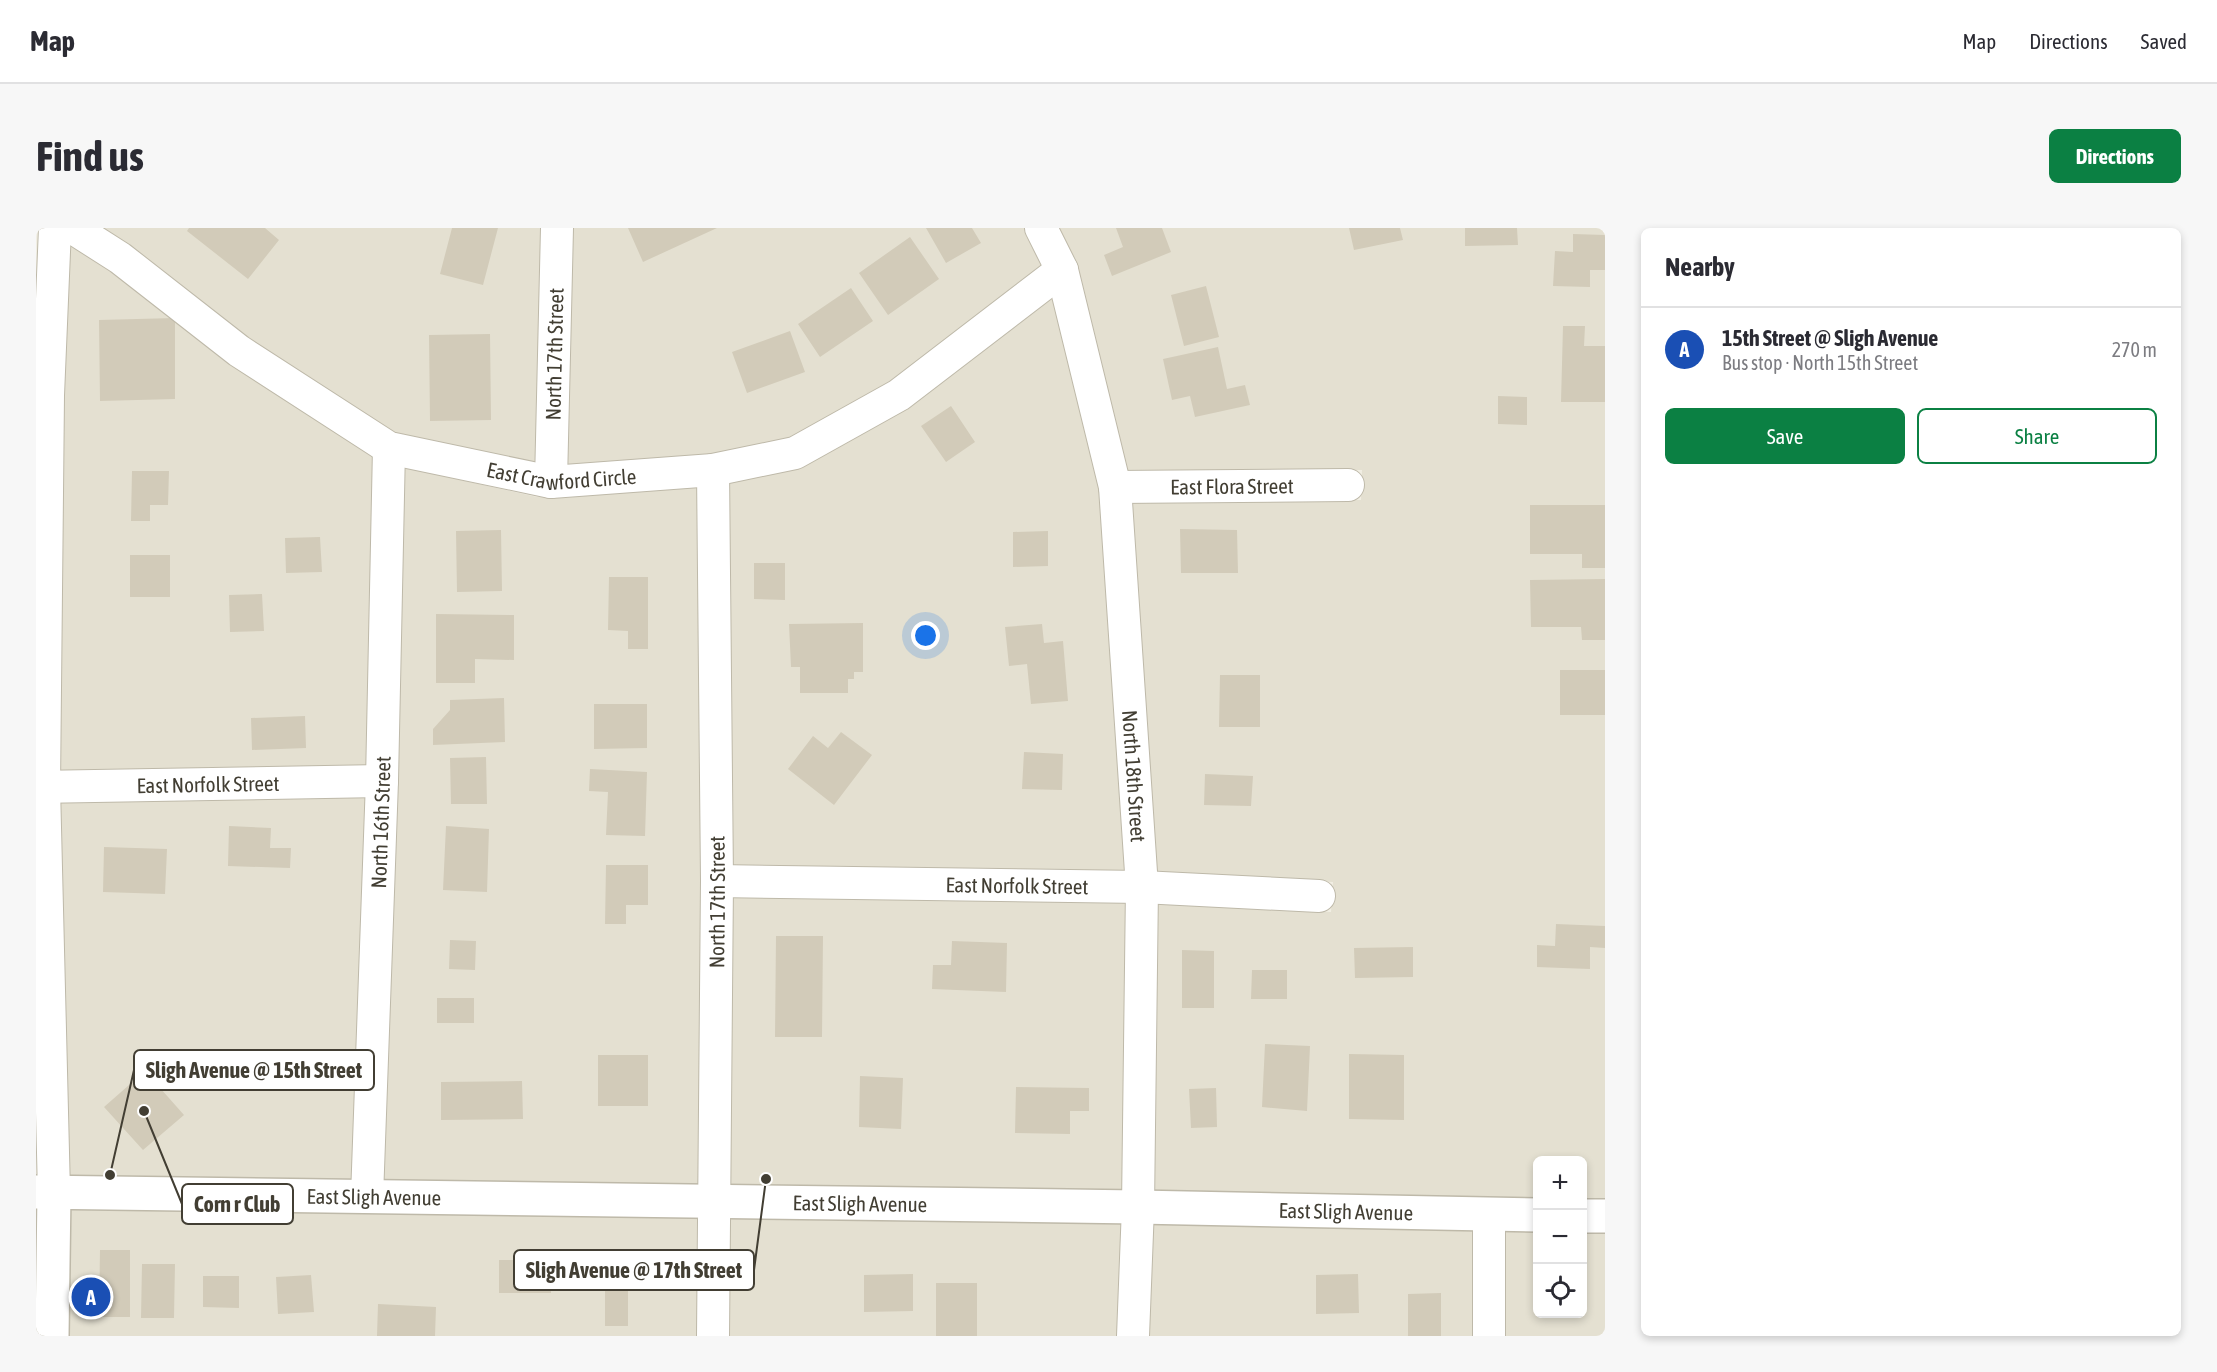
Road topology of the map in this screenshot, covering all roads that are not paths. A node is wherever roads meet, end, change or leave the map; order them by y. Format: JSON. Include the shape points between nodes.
{"nodes":[{"id":1,"x":55,"y":228,"type":"edge"},
{"id":2,"x":73,"y":228,"type":"edge"},
{"id":3,"x":556,"y":228,"type":"edge"},
{"id":4,"x":1041,"y":228,"type":"edge"},
{"id":5,"x":1062,"y":270,"type":"junction"},
{"id":6,"x":42,"y":395,"type":"edge"},
{"id":7,"x":389,"y":448,"type":"junction"},
{"id":8,"x":713,"y":470,"type":"junction"},
{"id":9,"x":550,"y":482,"type":"junction"},
{"id":10,"x":1348,"y":485,"type":"dead end"},
{"id":11,"x":1114,"y":487,"type":"junction"},
{"id":12,"x":382,"y":781,"type":"junction"},
{"id":13,"x":40,"y":787,"type":"edge"},
{"id":14,"x":717,"y":881,"type":"junction"},
{"id":15,"x":1142,"y":887,"type":"junction"},
{"id":16,"x":1318,"y":896,"type":"dead end"},
{"id":17,"x":45,"y":1193,"type":"edge"},
{"id":18,"x":367,"y":1197,"type":"junction"},
{"id":19,"x":712,"y":1201,"type":"junction"},
{"id":20,"x":1138,"y":1207,"type":"junction"},
{"id":21,"x":1488,"y":1215,"type":"junction"},
{"id":22,"x":1533,"y":1215,"type":"edge"},
{"id":23,"x":1587,"y":1216,"type":"edge"},
{"id":24,"x":1605,"y":1216,"type":"edge"},
{"id":25,"x":52,"y":1336,"type":"edge"},
{"id":26,"x":713,"y":1336,"type":"edge"},
{"id":27,"x":1133,"y":1336,"type":"edge"},
{"id":28,"x":1489,"y":1336,"type":"edge"}],
"edges":[{"from":1,"to":6,"type":"street"},
{"from":2,"to":7,"type":"street","name":"East Crawford Circle","via":[[120,258],[239,351]]},
{"from":3,"to":9,"type":"street","name":"North 17th Street"},
{"from":4,"to":5,"type":"street","name":"North 18th Street"},
{"from":5,"to":8,"type":"street","name":"East Crawford Circle","via":[[899,395],[795,453]]},
{"from":5,"to":11,"type":"street","name":"North 18th Street"},
{"from":6,"to":13,"type":"street"},
{"from":7,"to":9,"type":"street","name":"East Crawford Circle"},
{"from":7,"to":12,"type":"street","name":"North 16th Street"},
{"from":8,"to":9,"type":"street","name":"East Crawford Circle"},
{"from":8,"to":14,"type":"street","name":"North 17th Street"},
{"from":10,"to":11,"type":"street","name":"East Flora Street"},
{"from":11,"to":15,"type":"street","name":"North 18th Street"},
{"from":12,"to":13,"type":"street","name":"East Norfolk Street"},
{"from":12,"to":18,"type":"street","name":"North 16th Street"},
{"from":13,"to":17,"type":"street"},
{"from":14,"to":15,"type":"street","name":"East Norfolk Street"},
{"from":14,"to":19,"type":"street","name":"North 17th Street"},
{"from":15,"to":16,"type":"street","name":"East Norfolk Street"},
{"from":15,"to":20,"type":"street","name":"North 18th Street"},
{"from":17,"to":18,"type":"street","name":"East Sligh Avenue"},
{"from":17,"to":25,"type":"street"},
{"from":18,"to":19,"type":"street","name":"East Sligh Avenue"},
{"from":19,"to":20,"type":"street","name":"East Sligh Avenue"},
{"from":19,"to":26,"type":"street","name":"North 17th Street"},
{"from":20,"to":21,"type":"street","name":"East Sligh Avenue"},
{"from":20,"to":27,"type":"street","name":"North 18th Street"},
{"from":21,"to":22,"type":"street","name":"East Sligh Avenue"},
{"from":21,"to":28,"type":"street"},
{"from":23,"to":24,"type":"street"}]}
